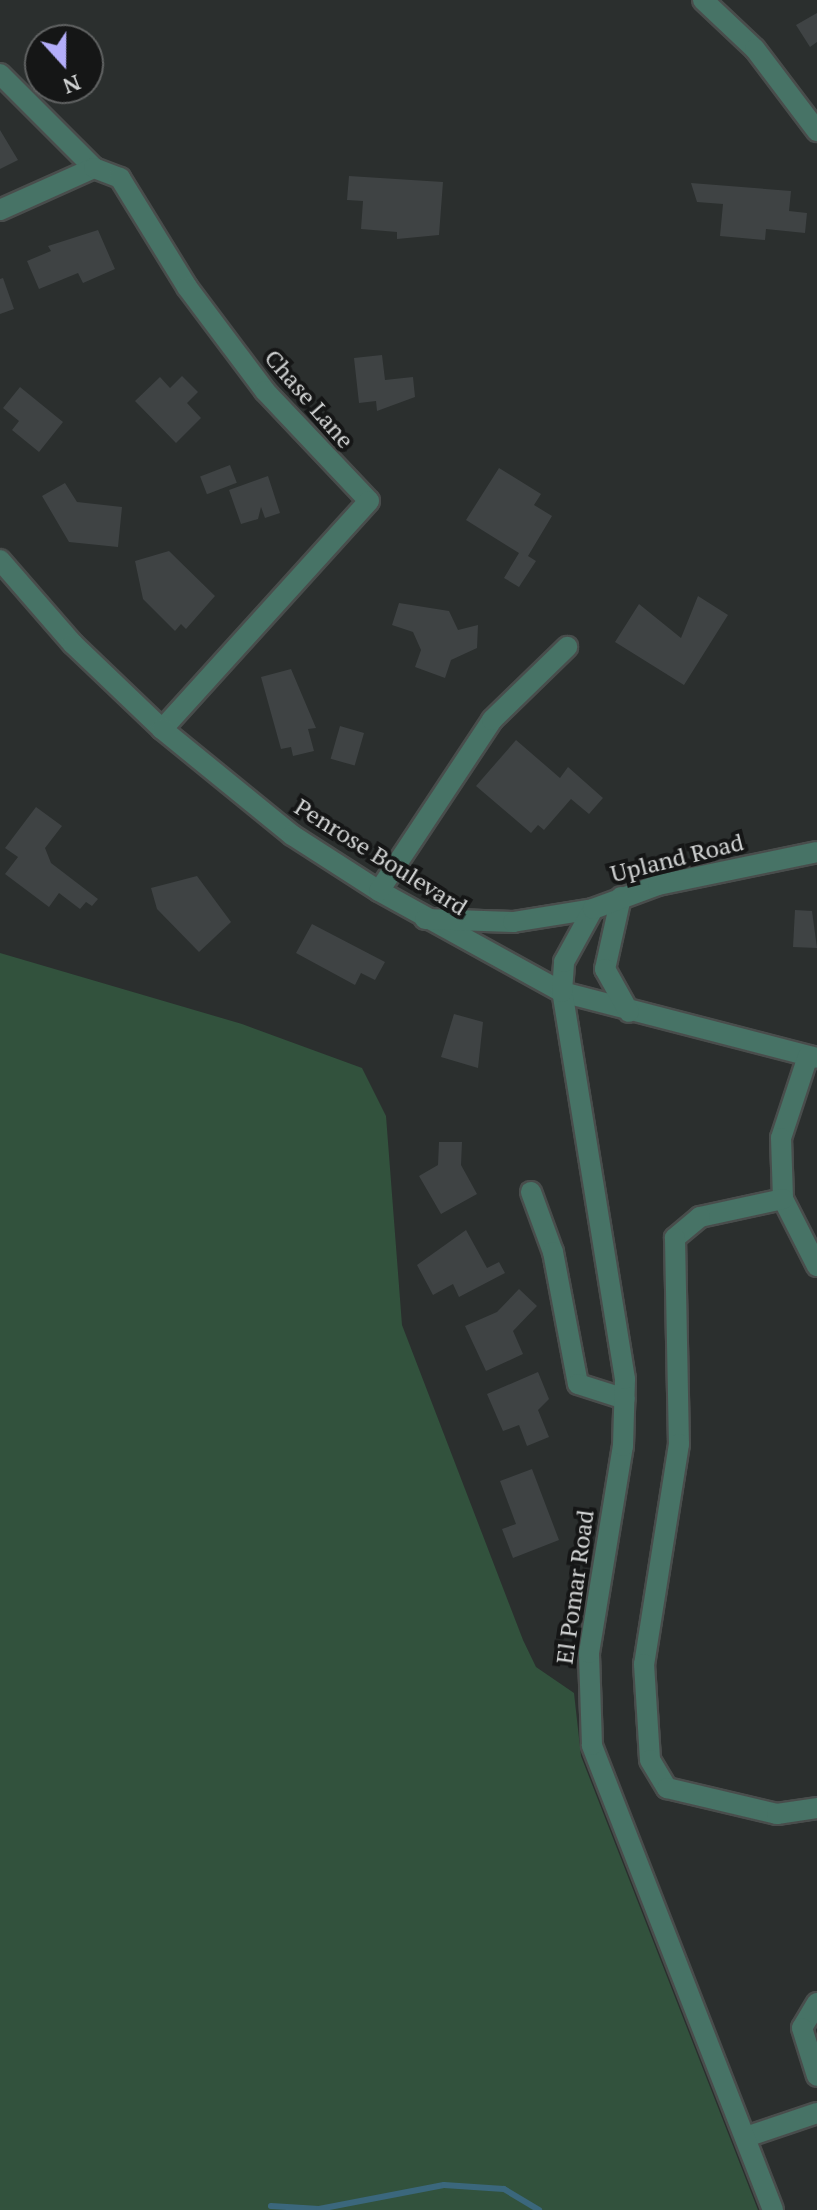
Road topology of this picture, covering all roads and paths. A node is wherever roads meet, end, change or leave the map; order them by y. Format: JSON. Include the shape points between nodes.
{"nodes":[{"id":1,"x":703,"y":0,"type":"edge"},
{"id":2,"x":0,"y":74,"type":"edge"},
{"id":3,"x":817,"y":131,"type":"edge"},
{"id":4,"x":94,"y":168,"type":"junction"},
{"id":5,"x":0,"y":210,"type":"edge"},
{"id":6,"x":0,"y":560,"type":"edge"},
{"id":7,"x":567,"y":647,"type":"dead end"},
{"id":8,"x":162,"y":729,"type":"junction"},
{"id":9,"x":817,"y":852,"type":"edge"},
{"id":10,"x":379,"y":891,"type":"junction"},
{"id":11,"x":621,"y":897,"type":"junction"},
{"id":12,"x":593,"y":909,"type":"junction"},
{"id":13,"x":425,"y":919,"type":"junction"},
{"id":14,"x":562,"y":992,"type":"junction"},
{"id":15,"x":629,"y":1012,"type":"junction"},
{"id":16,"x":812,"y":1057,"type":"edge"},
{"id":17,"x":531,"y":1192,"type":"dead end"},
{"id":18,"x":783,"y":1199,"type":"junction"},
{"id":19,"x":817,"y":1266,"type":"edge"},
{"id":20,"x":625,"y":1399,"type":"junction"},
{"id":21,"x":817,"y":1808,"type":"edge"},
{"id":22,"x":817,"y":2003,"type":"edge"},
{"id":23,"x":817,"y":2076,"type":"edge"},
{"id":24,"x":817,"y":2113,"type":"edge"},
{"id":25,"x":746,"y":2137,"type":"junction"},
{"id":26,"x":773,"y":2210,"type":"edge"}],
"edges":[{"from":1,"to":3,"type":"street","via":[[755,49]]},
{"from":2,"to":4,"type":"street"},
{"from":4,"to":5,"type":"street"},
{"from":4,"to":8,"type":"street","name":"Chase Lane","via":[[108,170],[132,191],[215,325],[295,426],[369,501]]},
{"from":6,"to":8,"type":"street","name":"Penrose Boulevard","via":[[73,644]]},
{"from":7,"to":10,"type":"street","via":[[492,720]]},
{"from":8,"to":10,"type":"street","name":"Penrose Boulevard","via":[[292,835]]},
{"from":9,"to":11,"type":"street","name":"Upland Road"},
{"from":10,"to":13,"type":"street","name":"Penrose Boulevard"},
{"from":11,"to":12,"type":"street","name":"Upland Road"},
{"from":11,"to":15,"type":"street","via":[[605,969]]},
{"from":12,"to":13,"type":"street","via":[[513,922]]},
{"from":12,"to":14,"type":"street","name":"Upland Road","via":[[564,962]]},
{"from":13,"to":14,"type":"street","name":"Penrose Boulevard"},
{"from":14,"to":15,"type":"street","name":"Penrose Boulevard"},
{"from":14,"to":20,"type":"street","name":"El Pomar Road","via":[[615,1289]]},
{"from":15,"to":16,"type":"street","name":"Penrose Boulevard"},
{"from":16,"to":18,"type":"street","via":[[781,1138]]},
{"from":17,"to":20,"type":"street","via":[[553,1252],[578,1384]]},
{"from":18,"to":19,"type":"street"},
{"from":18,"to":21,"type":"street","via":[[700,1217],[675,1238],[679,1444],[644,1664],[650,1760],[667,1788],[777,1814]]},
{"from":20,"to":25,"type":"street","name":"El Pomar Road","via":[[589,1653],[592,1745]]},
{"from":22,"to":23,"type":"street","via":[[802,2028]]},
{"from":24,"to":25,"type":"street"},
{"from":25,"to":26,"type":"street","name":"El Pomar Road"}]}
